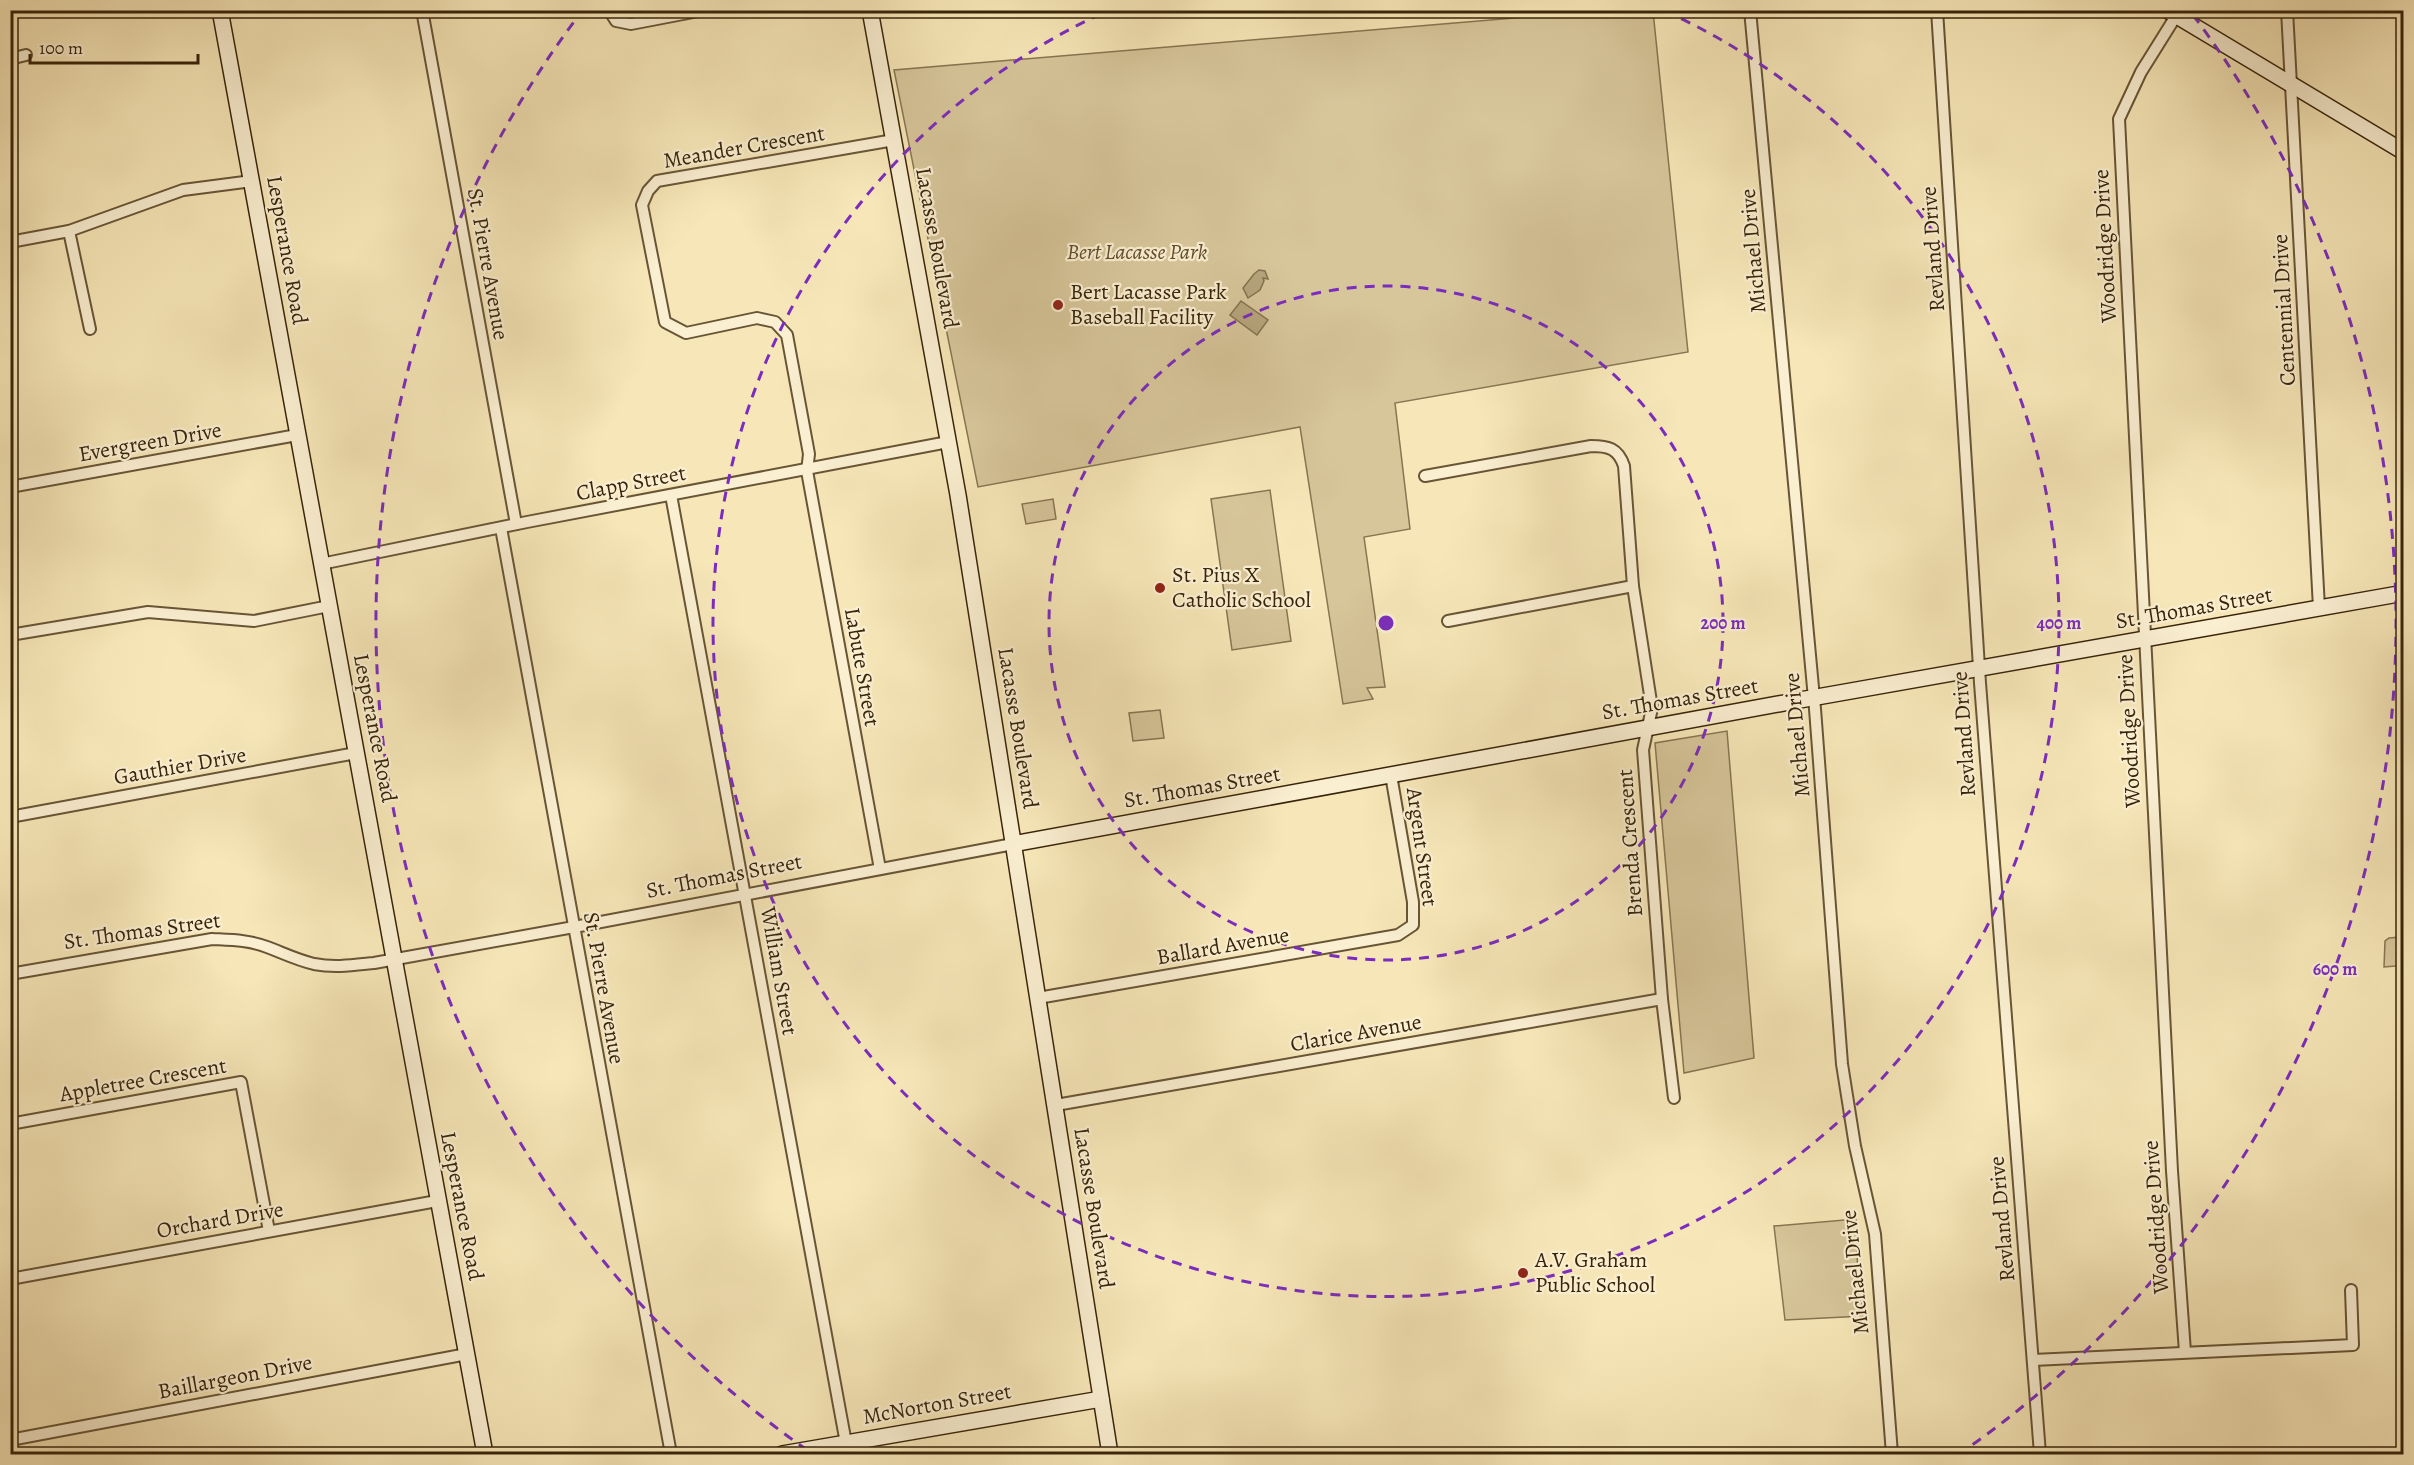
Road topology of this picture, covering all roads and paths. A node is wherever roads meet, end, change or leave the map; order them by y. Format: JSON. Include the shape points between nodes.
{"nodes":[{"id":1,"x":220,"y":10,"type":"edge"},
{"id":2,"x":422,"y":10,"type":"edge"},
{"id":3,"x":609,"y":10,"type":"edge"},
{"id":4,"x":704,"y":10,"type":"edge"},
{"id":5,"x":870,"y":10,"type":"edge"},
{"id":6,"x":1750,"y":10,"type":"edge"},
{"id":7,"x":1937,"y":10,"type":"edge"},
{"id":8,"x":2287,"y":10,"type":"edge"},
{"id":9,"x":2171,"y":13,"type":"edge"},
{"id":10,"x":26,"y":55,"type":"dead end"},
{"id":11,"x":10,"y":59,"type":"edge"},
{"id":12,"x":2291,"y":85,"type":"junction"},
{"id":13,"x":894,"y":140,"type":"junction"},
{"id":14,"x":2403,"y":152,"type":"edge"},
{"id":15,"x":252,"y":181,"type":"junction"},
{"id":16,"x":69,"y":231,"type":"junction"},
{"id":17,"x":10,"y":242,"type":"edge"},
{"id":18,"x":90,"y":329,"type":"dead end"},
{"id":19,"x":297,"y":435,"type":"junction"},
{"id":20,"x":948,"y":442,"type":"junction"},
{"id":21,"x":807,"y":471,"type":"junction"},
{"id":22,"x":1425,"y":476,"type":"dead end"},
{"id":23,"x":10,"y":486,"type":"edge"},
{"id":24,"x":671,"y":495,"type":"junction"},
{"id":25,"x":516,"y":524,"type":"junction"},
{"id":26,"x":501,"y":528,"type":"junction"},
{"id":27,"x":321,"y":564,"type":"junction"},
{"id":28,"x":1633,"y":586,"type":"junction"},
{"id":29,"x":2403,"y":593,"type":"edge"},
{"id":30,"x":329,"y":606,"type":"junction"},
{"id":31,"x":2319,"y":608,"type":"junction"},
{"id":32,"x":1448,"y":621,"type":"dead end"},
{"id":33,"x":10,"y":636,"type":"edge"},
{"id":34,"x":2144,"y":640,"type":"junction"},
{"id":35,"x":1979,"y":668,"type":"junction"},
{"id":36,"x":1814,"y":698,"type":"junction"},
{"id":37,"x":1647,"y":728,"type":"junction"},
{"id":38,"x":356,"y":753,"type":"junction"},
{"id":39,"x":1391,"y":775,"type":"junction"},
{"id":40,"x":10,"y":817,"type":"edge"},
{"id":41,"x":1013,"y":844,"type":"junction"},
{"id":42,"x":880,"y":869,"type":"junction"},
{"id":43,"x":745,"y":895,"type":"junction"},
{"id":44,"x":1413,"y":926,"type":"joint"},
{"id":45,"x":573,"y":927,"type":"junction"},
{"id":46,"x":395,"y":959,"type":"junction"},
{"id":47,"x":10,"y":974,"type":"edge"},
{"id":48,"x":1038,"y":998,"type":"junction"},
{"id":49,"x":1662,"y":999,"type":"junction"},
{"id":50,"x":1674,"y":1098,"type":"dead end"},
{"id":51,"x":1056,"y":1105,"type":"junction"},
{"id":52,"x":10,"y":1124,"type":"edge"},
{"id":53,"x":437,"y":1201,"type":"junction"},
{"id":54,"x":269,"y":1231,"type":"junction"},
{"id":55,"x":10,"y":1279,"type":"edge"},
{"id":56,"x":2351,"y":1290,"type":"dead end"},
{"id":57,"x":2185,"y":1352,"type":"junction"},
{"id":58,"x":467,"y":1354,"type":"junction"},
{"id":59,"x":2033,"y":1360,"type":"junction"},
{"id":60,"x":1101,"y":1399,"type":"junction"},
{"id":61,"x":10,"y":1440,"type":"edge"},
{"id":62,"x":847,"y":1449,"type":"edge"},
{"id":63,"x":485,"y":1455,"type":"edge"},
{"id":64,"x":671,"y":1455,"type":"edge"},
{"id":65,"x":782,"y":1455,"type":"edge"},
{"id":66,"x":1110,"y":1455,"type":"edge"},
{"id":67,"x":1892,"y":1455,"type":"edge"},
{"id":68,"x":2040,"y":1455,"type":"edge"}],
"edges":[{"from":1,"to":15,"type":"street","name":"Lesperance Road"},
{"from":2,"to":25,"type":"street","name":"St. Pierre Avenue"},
{"from":3,"to":4,"type":"street","via":[[616,21],[631,24]]},
{"from":5,"to":13,"type":"street","name":"Lacasse Boulevard"},
{"from":6,"to":36,"type":"street","name":"Michael Drive"},
{"from":7,"to":35,"type":"street","name":"Revland Drive"},
{"from":8,"to":12,"type":"street","name":"Centennial Drive"},
{"from":9,"to":12,"type":"street"},
{"from":9,"to":34,"type":"street","name":"Woodridge Drive","via":[[2118,119]]},
{"from":10,"to":11,"type":"street"},
{"from":12,"to":14,"type":"street"},
{"from":12,"to":31,"type":"street","name":"Centennial Drive"},
{"from":13,"to":20,"type":"street","name":"Lacasse Boulevard"},
{"from":13,"to":21,"type":"street","name":"Meander Crescent","via":[[657,181],[642,205],[665,322],[686,333],[757,318],[775,322],[787,335],[809,454]]},
{"from":15,"to":16,"type":"street","via":[[183,190]]},
{"from":15,"to":19,"type":"street","name":"Lesperance Road"},
{"from":16,"to":17,"type":"street"},
{"from":16,"to":18,"type":"street"},
{"from":19,"to":23,"type":"street","name":"Evergreen Drive"},
{"from":19,"to":27,"type":"street","name":"Lesperance Road"},
{"from":20,"to":21,"type":"street","name":"Clapp Street"},
{"from":20,"to":41,"type":"street","name":"Lacasse Boulevard"},
{"from":21,"to":24,"type":"street","name":"Clapp Street"},
{"from":21,"to":42,"type":"street","name":"Labute Street"},
{"from":22,"to":28,"type":"street","name":"Brenda Crescent","via":[[1591,446],[1613,449],[1624,466]]},
{"from":24,"to":25,"type":"street","name":"Clapp Street"},
{"from":24,"to":43,"type":"street","name":"William Street"},
{"from":25,"to":26,"type":"street","name":"Clapp Street"},
{"from":26,"to":27,"type":"street","name":"Clapp Street"},
{"from":26,"to":45,"type":"street","name":"St. Pierre Avenue"},
{"from":27,"to":30,"type":"street","name":"Lesperance Road"},
{"from":28,"to":32,"type":"street"},
{"from":28,"to":37,"type":"street","name":"Brenda Crescent","via":[[1652,708]]},
{"from":29,"to":31,"type":"street","name":"St. Thomas Street"},
{"from":30,"to":33,"type":"street","via":[[254,621],[148,612]]},
{"from":30,"to":38,"type":"street","name":"Lesperance Road"},
{"from":31,"to":34,"type":"street","name":"St. Thomas Street"},
{"from":34,"to":35,"type":"street","name":"St. Thomas Street"},
{"from":34,"to":57,"type":"street","name":"Woodridge Drive"},
{"from":35,"to":36,"type":"street","name":"St. Thomas Street"},
{"from":35,"to":59,"type":"street","name":"Revland Drive"},
{"from":36,"to":37,"type":"street","name":"St. Thomas Street"},
{"from":36,"to":67,"type":"street","name":"Michael Drive","via":[[1842,1064],[1875,1234]]},
{"from":37,"to":39,"type":"street","name":"St. Thomas Street"},
{"from":37,"to":49,"type":"street","name":"Brenda Crescent","via":[[1643,750]]},
{"from":38,"to":40,"type":"street","name":"Gauthier Drive"},
{"from":38,"to":46,"type":"street","name":"Lesperance Road"},
{"from":39,"to":41,"type":"street","name":"St. Thomas Street"},
{"from":39,"to":44,"type":"street","name":"Argent Street","via":[[1413,903]]},
{"from":41,"to":42,"type":"street","name":"St. Thomas Street"},
{"from":41,"to":48,"type":"street","name":"Lacasse Boulevard"},
{"from":42,"to":43,"type":"street","name":"St. Thomas Street"},
{"from":43,"to":45,"type":"street","name":"St. Thomas Street"},
{"from":43,"to":62,"type":"street","name":"William Street"},
{"from":44,"to":48,"type":"street","name":"Ballard Avenue","via":[[1398,935]]},
{"from":45,"to":46,"type":"street","name":"St. Thomas Street"},
{"from":45,"to":64,"type":"street","name":"St. Pierre Avenue"},
{"from":46,"to":47,"type":"street","name":"St. Thomas Street","via":[[341,967],[292,958],[241,940],[212,939]]},
{"from":46,"to":53,"type":"street","name":"Lesperance Road"},
{"from":48,"to":51,"type":"street","name":"Lacasse Boulevard"},
{"from":49,"to":50,"type":"street","name":"Brenda Crescent"},
{"from":49,"to":51,"type":"street","name":"Clarice Avenue"},
{"from":51,"to":60,"type":"street","name":"Lacasse Boulevard"},
{"from":52,"to":54,"type":"street","name":"Appletree Crescent","via":[[241,1082]]},
{"from":53,"to":54,"type":"street","name":"Orchard Drive"},
{"from":53,"to":58,"type":"street","name":"Lesperance Road"},
{"from":54,"to":55,"type":"street","name":"Orchard Drive"},
{"from":56,"to":57,"type":"street","via":[[2353,1345]]},
{"from":57,"to":59,"type":"street"},
{"from":58,"to":61,"type":"street","name":"Baillargeon Drive"},
{"from":58,"to":63,"type":"street","name":"Lesperance Road"},
{"from":59,"to":68,"type":"street","name":"Revland Drive"},
{"from":60,"to":62,"type":"street","name":"McNorton Street"},
{"from":60,"to":66,"type":"street","name":"Lacasse Boulevard"},
{"from":62,"to":65,"type":"street","name":"McNorton Street"}]}
